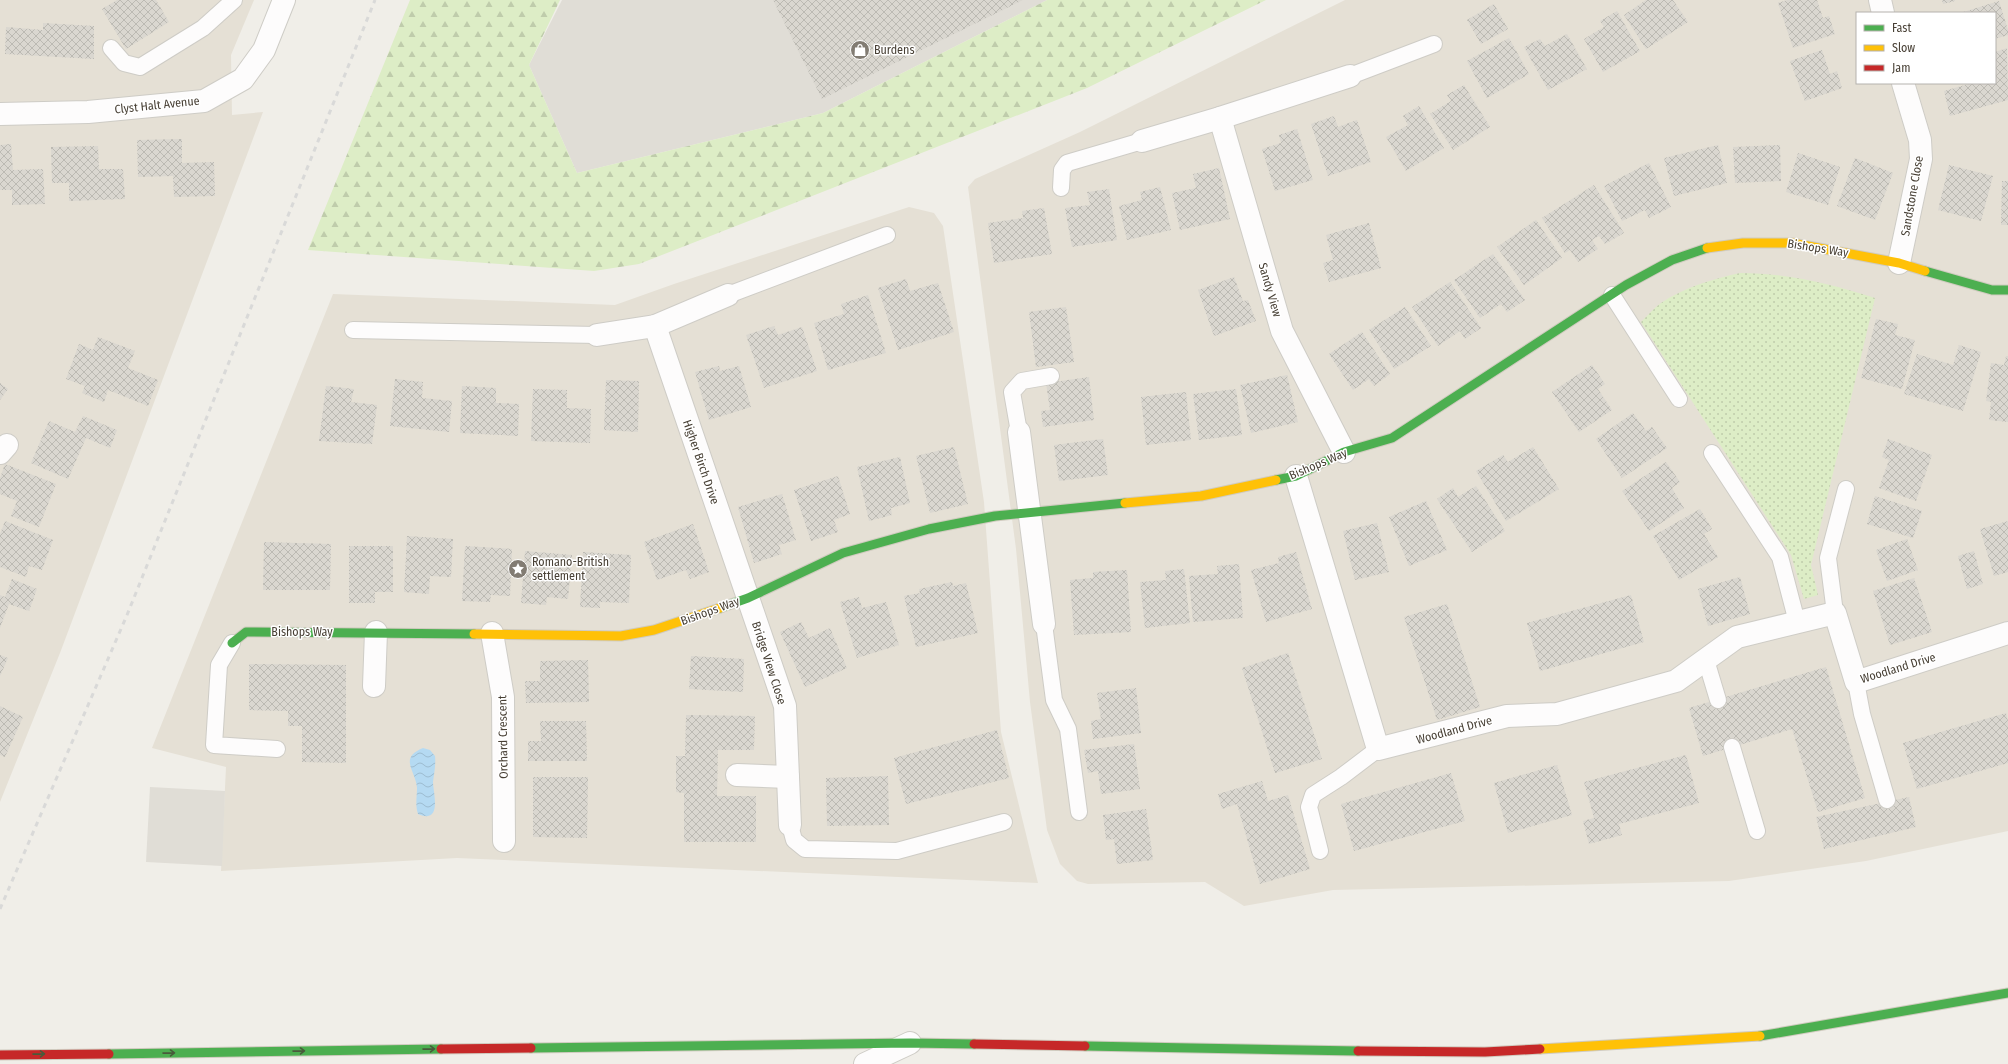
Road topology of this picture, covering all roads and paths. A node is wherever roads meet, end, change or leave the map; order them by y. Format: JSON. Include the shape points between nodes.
{"nodes":[{"id":1,"x":234,"y":0,"type":"edge"},
{"id":2,"x":284,"y":0,"type":"edge"},
{"id":3,"x":1880,"y":0,"type":"edge"},
{"id":4,"x":1883,"y":12,"type":"edge"},
{"id":5,"x":1434,"y":44,"type":"dead end"},
{"id":6,"x":111,"y":48,"type":"dead end"},
{"id":7,"x":1350,"y":76,"type":"joint"},
{"id":8,"x":1903,"y":84,"type":"edge"},
{"id":9,"x":0,"y":114,"type":"edge"},
{"id":10,"x":1220,"y":118,"type":"junction"},
{"id":11,"x":1142,"y":141,"type":"joint"},
{"id":12,"x":1061,"y":188,"type":"dead end"},
{"id":13,"x":887,"y":235,"type":"dead end"},
{"id":14,"x":1899,"y":263,"type":"junction"},
{"id":15,"x":2008,"y":290,"type":"edge"},
{"id":16,"x":728,"y":295,"type":"joint"},
{"id":17,"x":1612,"y":295,"type":"junction"},
{"id":18,"x":655,"y":326,"type":"junction"},
{"id":19,"x":352,"y":330,"type":"dead end"},
{"id":20,"x":597,"y":335,"type":"joint"},
{"id":21,"x":1050,"y":376,"type":"dead end"},
{"id":22,"x":1679,"y":400,"type":"dead end"},
{"id":23,"x":1019,"y":432,"type":"joint"},
{"id":24,"x":1344,"y":452,"type":"junction"},
{"id":25,"x":1712,"y":453,"type":"dead end"},
{"id":26,"x":1296,"y":476,"type":"junction"},
{"id":27,"x":1846,"y":489,"type":"dead end"},
{"id":28,"x":1031,"y":512,"type":"junction"},
{"id":29,"x":748,"y":598,"type":"junction"},
{"id":30,"x":1835,"y":612,"type":"junction"},
{"id":31,"x":1796,"y":622,"type":"junction"},
{"id":32,"x":1044,"y":624,"type":"joint"},
{"id":33,"x":376,"y":632,"type":"junction"},
{"id":34,"x":492,"y":633,"type":"junction"},
{"id":35,"x":2008,"y":633,"type":"edge"},
{"id":36,"x":232,"y":642,"type":"joint"},
{"id":37,"x":1706,"y":660,"type":"junction"},
{"id":38,"x":1856,"y":682,"type":"junction"},
{"id":39,"x":374,"y":686,"type":"dead end"},
{"id":40,"x":1718,"y":700,"type":"dead end"},
{"id":41,"x":1732,"y":747,"type":"dead end"},
{"id":42,"x":277,"y":749,"type":"dead end"},
{"id":43,"x":1378,"y":749,"type":"junction"},
{"id":44,"x":737,"y":775,"type":"dead end"},
{"id":45,"x":788,"y":777,"type":"junction"},
{"id":46,"x":1887,"y":800,"type":"dead end"},
{"id":47,"x":1080,"y":812,"type":"dead end"},
{"id":48,"x":1004,"y":822,"type":"dead end"},
{"id":49,"x":790,"y":825,"type":"joint"},
{"id":50,"x":1757,"y":831,"type":"dead end"},
{"id":51,"x":504,"y":841,"type":"dead end"},
{"id":52,"x":1320,"y":851,"type":"dead end"},
{"id":53,"x":2008,"y":993,"type":"edge"},
{"id":54,"x":910,"y":1043,"type":"junction"},
{"id":55,"x":0,"y":1055,"type":"edge"},
{"id":56,"x":865,"y":1064,"type":"edge"}],
"edges":[{"from":1,"to":6,"type":"lane","via":[[203,28],[140,67],[124,63]]},
{"from":2,"to":9,"type":"street","name":"Clyst Halt Avenue","via":[[264,50],[243,79],[204,101],[88,112]]},
{"from":3,"to":4,"type":"street"},
{"from":5,"to":7,"type":"lane"},
{"from":7,"to":10,"type":"street"},
{"from":8,"to":14,"type":"street","name":"Sandstone Close","via":[[1920,140],[1921,159]]},
{"from":10,"to":11,"type":"street"},
{"from":10,"to":24,"type":"street","name":"Sandy View","via":[[1282,331]]},
{"from":11,"to":12,"type":"lane","via":[[1067,163],[1062,170]]},
{"from":13,"to":16,"type":"lane"},
{"from":14,"to":15,"type":"main road","name":"Bishops Way","via":[[1992,290]]},
{"from":14,"to":17,"type":"main road","name":"Bishops Way","via":[[1792,243],[1743,243],[1702,249],[1672,260]]},
{"from":16,"to":18,"type":"street"},
{"from":17,"to":22,"type":"lane"},
{"from":17,"to":24,"type":"main road","name":"Bishops Way","via":[[1392,438]]},
{"from":18,"to":20,"type":"street"},
{"from":18,"to":29,"type":"street","name":"Higher Birch Drive"},
{"from":19,"to":20,"type":"lane"},
{"from":21,"to":23,"type":"lane","via":[[1022,381],[1012,392]]},
{"from":23,"to":28,"type":"street"},
{"from":24,"to":26,"type":"main road","name":"Bishops Way"},
{"from":25,"to":31,"type":"lane","via":[[1780,557]]},
{"from":26,"to":28,"type":"main road","name":"Bishops Way","via":[[1201,496]]},
{"from":26,"to":43,"type":"street"},
{"from":27,"to":30,"type":"lane","name":"Woodland Drive","via":[[1828,558]]},
{"from":28,"to":29,"type":"main road","name":"Bishops Way","via":[[929,529],[843,553]]},
{"from":28,"to":32,"type":"street"},
{"from":29,"to":34,"type":"main road","name":"Bishops Way","via":[[654,630],[621,636]]},
{"from":29,"to":45,"type":"street","name":"Bridge View Close","via":[[785,706]]},
{"from":30,"to":31,"type":"street","name":"Woodland Drive"},
{"from":30,"to":38,"type":"street","name":"Woodland Drive"},
{"from":31,"to":37,"type":"street","name":"Woodland Drive","via":[[1737,637]]},
{"from":32,"to":47,"type":"lane","via":[[1054,700],[1068,730]]},
{"from":33,"to":34,"type":"main road","name":"Bishops Way"},
{"from":33,"to":36,"type":"main road","name":"Bishops Way","via":[[246,632]]},
{"from":33,"to":39,"type":"street"},
{"from":34,"to":51,"type":"street","name":"Orchard Crescent","via":[[503,697]]},
{"from":35,"to":38,"type":"street","name":"Woodland Drive"},
{"from":36,"to":42,"type":"lane","via":[[219,665],[214,745]]},
{"from":37,"to":40,"type":"lane"},
{"from":37,"to":43,"type":"street","name":"Woodland Drive","via":[[1676,681],[1557,714],[1507,716]]},
{"from":38,"to":46,"type":"lane","via":[[1862,714]]},
{"from":41,"to":50,"type":"lane"},
{"from":43,"to":52,"type":"lane","via":[[1313,794],[1309,807]]},
{"from":44,"to":45,"type":"street"},
{"from":45,"to":49,"type":"street","name":"Bridge View Close"},
{"from":48,"to":49,"type":"lane","via":[[897,851],[805,849],[794,840]]},
{"from":53,"to":54,"type":"main road","via":[[1749,1038],[1573,1049],[1396,1052]]},
{"from":55,"to":54,"type":"main road","one_way":true},
{"from":54,"to":56,"type":"street"}]}
